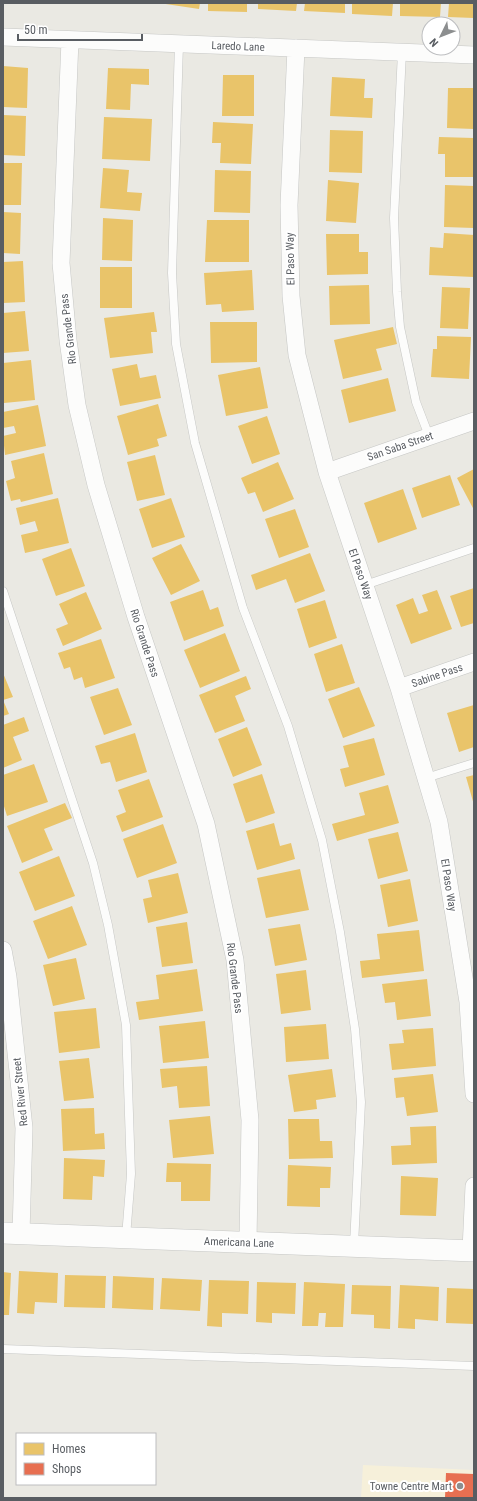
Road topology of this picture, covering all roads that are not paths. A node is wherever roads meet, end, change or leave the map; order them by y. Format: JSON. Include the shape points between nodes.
{"nodes":[{"id":1,"x":3,"y":37,"type":"edge"},
{"id":2,"x":70,"y":40,"type":"junction"},
{"id":3,"x":179,"y":44,"type":"junction"},
{"id":4,"x":296,"y":48,"type":"junction"},
{"id":5,"x":402,"y":52,"type":"junction"},
{"id":6,"x":474,"y":55,"type":"edge"},
{"id":7,"x":474,"y":421,"type":"edge"},
{"id":8,"x":429,"y":436,"type":"junction"},
{"id":9,"x":327,"y":472,"type":"junction"},
{"id":10,"x":474,"y":548,"type":"edge"},
{"id":11,"x":365,"y":585,"type":"junction"},
{"id":12,"x":3,"y":591,"type":"edge"},
{"id":13,"x":474,"y":662,"type":"edge"},
{"id":14,"x":399,"y":688,"type":"junction"},
{"id":15,"x":474,"y":763,"type":"edge"},
{"id":16,"x":426,"y":778,"type":"junction"},
{"id":17,"x":3,"y":950,"type":"edge"},
{"id":18,"x":474,"y":1094,"type":"edge"},
{"id":19,"x":474,"y":1186,"type":"edge"},
{"id":20,"x":12,"y":1234,"type":"edge"},
{"id":21,"x":126,"y":1238,"type":"junction"},
{"id":22,"x":248,"y":1242,"type":"junction"},
{"id":23,"x":354,"y":1246,"type":"junction"},
{"id":24,"x":472,"y":1250,"type":"edge"},
{"id":25,"x":3,"y":1349,"type":"edge"},
{"id":26,"x":474,"y":1366,"type":"edge"}],
"edges":[{"from":1,"to":2,"type":"street","name":"Laredo Lane"},
{"from":2,"to":3,"type":"street","name":"Laredo Lane"},
{"from":2,"to":22,"type":"street","name":"Rio Grande Pass","via":[[60,263],[77,405],[96,485],[136,617],[206,824],[235,960],[250,1120]]},
{"from":3,"to":4,"type":"street","name":"Laredo Lane"},
{"from":3,"to":23,"type":"lane","via":[[172,273],[176,344],[195,443],[243,608],[293,741],[322,840],[339,925],[355,1029],[361,1102]]},
{"from":4,"to":5,"type":"street","name":"Laredo Lane"},
{"from":4,"to":9,"type":"street","name":"El Paso Way","via":[[289,205],[291,296],[297,355]]},
{"from":5,"to":6,"type":"street","name":"Laredo Lane"},
{"from":5,"to":8,"type":"lane","via":[[394,218],[397,292],[400,327],[416,402]]},
{"from":7,"to":8,"type":"street","name":"San Saba Street"},
{"from":8,"to":9,"type":"street","name":"San Saba Street"},
{"from":9,"to":11,"type":"street","name":"El Paso Way"},
{"from":10,"to":11,"type":"lane"},
{"from":11,"to":14,"type":"street","name":"El Paso Way"},
{"from":12,"to":21,"type":"lane","via":[[93,863],[108,925],[126,1025],[131,1174]]},
{"from":13,"to":14,"type":"street","name":"Sabine Pass"},
{"from":14,"to":16,"type":"street","name":"El Paso Way"},
{"from":15,"to":16,"type":"lane"},
{"from":16,"to":18,"type":"street","name":"El Paso Way","via":[[439,822],[468,1002]]},
{"from":17,"to":20,"type":"street","name":"Red River Street","via":[[24,1128]]},
{"from":19,"to":24,"type":"street"},
{"from":20,"to":21,"type":"street","name":"Americana Lane"},
{"from":21,"to":22,"type":"street","name":"Americana Lane"},
{"from":22,"to":23,"type":"street","name":"Americana Lane"},
{"from":23,"to":24,"type":"street","name":"Americana Lane"},
{"from":25,"to":26,"type":"lane"}]}
